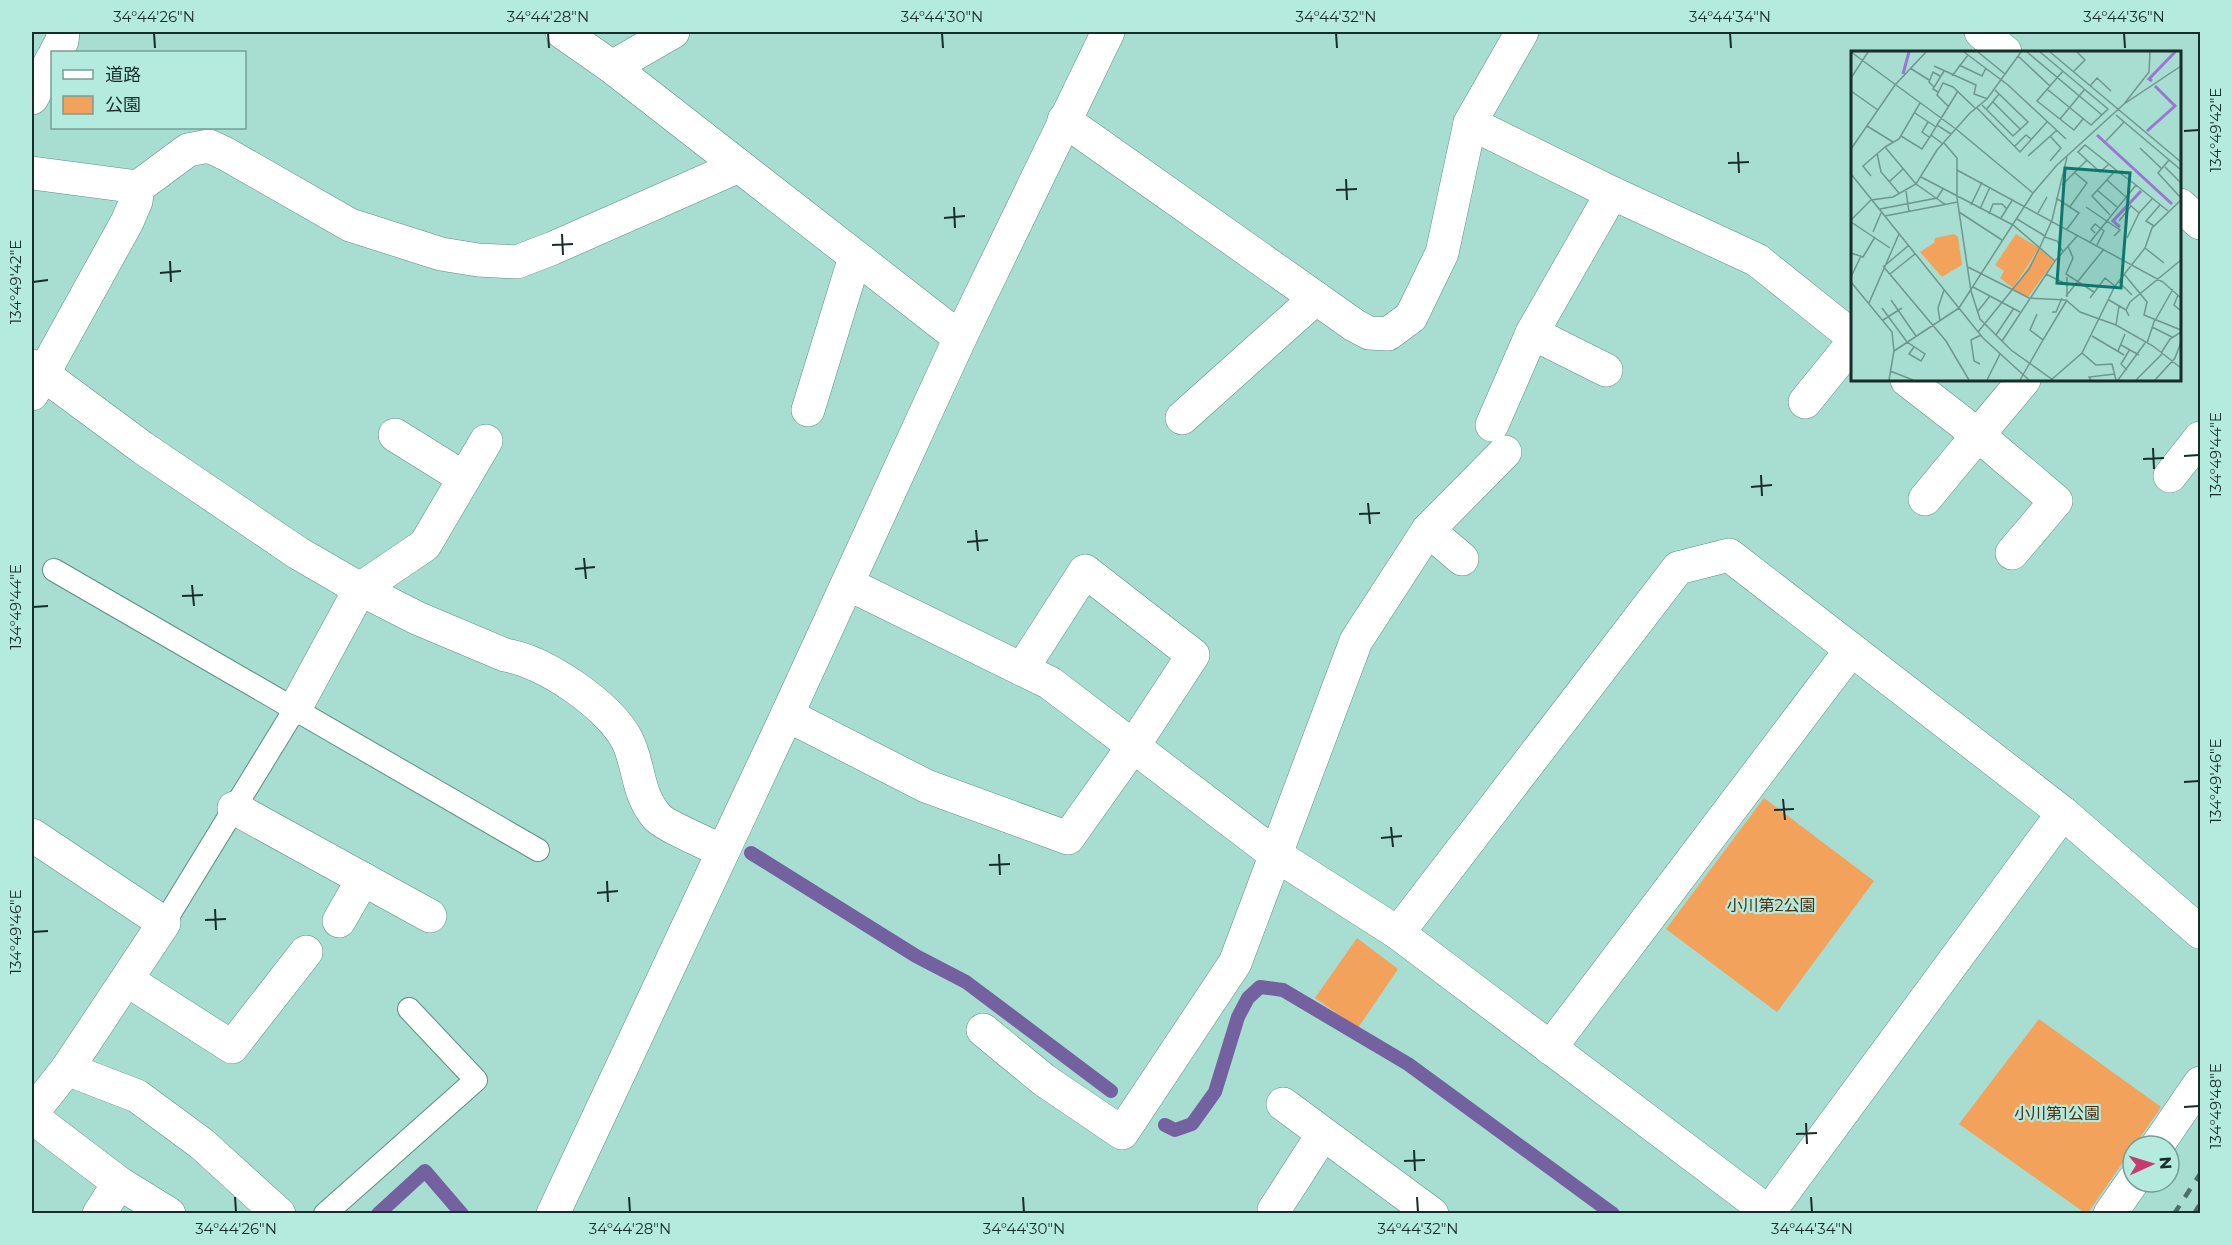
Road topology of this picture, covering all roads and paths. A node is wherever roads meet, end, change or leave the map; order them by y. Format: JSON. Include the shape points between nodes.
{"nodes":[{"id":1,"x":63,"y":32,"type":"edge"},
{"id":2,"x":562,"y":32,"type":"edge"},
{"id":3,"x":673,"y":32,"type":"edge"},
{"id":4,"x":1108,"y":32,"type":"edge"},
{"id":5,"x":1522,"y":32,"type":"edge"},
{"id":6,"x":1981,"y":32,"type":"edge"},
{"id":7,"x":57,"y":51,"type":"edge"},
{"id":8,"x":2004,"y":51,"type":"edge"},
{"id":9,"x":51,"y":61,"type":"edge"},
{"id":10,"x":612,"y":67,"type":"junction"},
{"id":11,"x":32,"y":98,"type":"edge"},
{"id":12,"x":1064,"y":120,"type":"junction"},
{"id":13,"x":1470,"y":123,"type":"junction"},
{"id":14,"x":739,"y":166,"type":"junction"},
{"id":15,"x":32,"y":172,"type":"edge"},
{"id":16,"x":138,"y":187,"type":"junction"},
{"id":17,"x":1612,"y":193,"type":"junction"},
{"id":18,"x":2181,"y":206,"type":"edge"},
{"id":19,"x":2200,"y":223,"type":"edge"},
{"id":20,"x":855,"y":257,"type":"junction"},
{"id":21,"x":1316,"y":298,"type":"junction"},
{"id":22,"x":1532,"y":333,"type":"junction"},
{"id":23,"x":1851,"y":335,"type":"edge"},
{"id":24,"x":960,"y":338,"type":"junction"},
{"id":25,"x":1851,"y":345,"type":"edge"},
{"id":26,"x":1606,"y":370,"type":"dead end"},
{"id":27,"x":35,"y":378,"type":"edge"},
{"id":28,"x":1908,"y":381,"type":"edge"},
{"id":29,"x":2023,"y":381,"type":"edge"},
{"id":30,"x":1805,"y":402,"type":"dead end"},
{"id":31,"x":808,"y":410,"type":"dead end"},
{"id":32,"x":1182,"y":418,"type":"dead end"},
{"id":33,"x":395,"y":435,"type":"dead end"},
{"id":34,"x":1978,"y":435,"type":"junction"},
{"id":35,"x":2200,"y":438,"type":"edge"},
{"id":36,"x":486,"y":441,"type":"dead end"},
{"id":37,"x":2170,"y":476,"type":"dead end"},
{"id":38,"x":464,"y":478,"type":"junction"},
{"id":39,"x":1925,"y":499,"type":"dead end"},
{"id":40,"x":1428,"y":530,"type":"junction"},
{"id":41,"x":2012,"y":553,"type":"dead end"},
{"id":42,"x":1462,"y":559,"type":"dead end"},
{"id":43,"x":54,"y":570,"type":"dead end"},
{"id":44,"x":848,"y":584,"type":"junction"},
{"id":45,"x":360,"y":589,"type":"junction"},
{"id":46,"x":1851,"y":650,"type":"junction"},
{"id":47,"x":1022,"y":669,"type":"junction"},
{"id":48,"x":296,"y":709,"type":"junction"},
{"id":49,"x":787,"y":715,"type":"junction"},
{"id":50,"x":1134,"y":745,"type":"junction"},
{"id":51,"x":234,"y":808,"type":"junction"},
{"id":52,"x":2063,"y":813,"type":"junction"},
{"id":53,"x":32,"y":835,"type":"edge"},
{"id":54,"x":538,"y":850,"type":"dead end"},
{"id":55,"x":722,"y":851,"type":"junction"},
{"id":56,"x":1276,"y":855,"type":"junction"},
{"id":57,"x":363,"y":879,"type":"junction"},
{"id":58,"x":430,"y":916,"type":"dead end"},
{"id":59,"x":339,"y":921,"type":"dead end"},
{"id":60,"x":164,"y":923,"type":"junction"},
{"id":61,"x":2200,"y":932,"type":"edge"},
{"id":62,"x":1398,"y":933,"type":"junction"},
{"id":63,"x":306,"y":952,"type":"dead end"},
{"id":64,"x":127,"y":980,"type":"junction"},
{"id":65,"x":409,"y":1008,"type":"dead end"},
{"id":66,"x":982,"y":1030,"type":"dead end"},
{"id":67,"x":1550,"y":1048,"type":"junction"},
{"id":68,"x":67,"y":1069,"type":"junction"},
{"id":69,"x":2200,"y":1083,"type":"edge"},
{"id":70,"x":1283,"y":1104,"type":"dead end"},
{"id":71,"x":32,"y":1115,"type":"edge"},
{"id":72,"x":1323,"y":1134,"type":"junction"},
{"id":73,"x":2165,"y":1134,"type":"edge"},
{"id":74,"x":119,"y":1183,"type":"junction"},
{"id":75,"x":2124,"y":1194,"type":"edge"},
{"id":76,"x":1274,"y":1210,"type":"dead end"},
{"id":77,"x":1770,"y":1213,"type":"edge"},
{"id":78,"x":99,"y":1214,"type":"edge"},
{"id":79,"x":169,"y":1214,"type":"edge"},
{"id":80,"x":279,"y":1214,"type":"edge"},
{"id":81,"x":325,"y":1214,"type":"edge"},
{"id":82,"x":553,"y":1214,"type":"edge"},
{"id":83,"x":1432,"y":1214,"type":"edge"},
{"id":84,"x":2110,"y":1214,"type":"edge"}],
"edges":[{"from":1,"to":7,"type":"street"},
{"from":2,"to":10,"type":"street"},
{"from":3,"to":10,"type":"street"},
{"from":4,"to":12,"type":"street"},
{"from":5,"to":13,"type":"street"},
{"from":6,"to":8,"type":"street"},
{"from":9,"to":11,"type":"street"},
{"from":10,"to":14,"type":"street"},
{"from":12,"to":21,"type":"street"},
{"from":12,"to":24,"type":"street"},
{"from":13,"to":17,"type":"street"},
{"from":13,"to":21,"type":"street","via":[[1442,252],[1411,317],[1388,334],[1369,333]]},
{"from":14,"to":16,"type":"street","via":[[517,262],[441,254],[350,225],[209,146],[188,150]]},
{"from":14,"to":20,"type":"street"},
{"from":15,"to":16,"type":"street"},
{"from":16,"to":27,"type":"street","via":[[127,222]]},
{"from":17,"to":22,"type":"street"},
{"from":17,"to":23,"type":"street","via":[[1757,260]]},
{"from":18,"to":19,"type":"street"},
{"from":20,"to":24,"type":"street"},
{"from":20,"to":31,"type":"street"},
{"from":21,"to":32,"type":"street"},
{"from":22,"to":26,"type":"street"},
{"from":22,"to":40,"type":"street","via":[[1498,439]]},
{"from":24,"to":44,"type":"street"},
{"from":25,"to":30,"type":"street"},
{"from":27,"to":45,"type":"street","via":[[298,553]]},
{"from":28,"to":34,"type":"street"},
{"from":29,"to":34,"type":"street"},
{"from":33,"to":38,"type":"street"},
{"from":34,"to":39,"type":"street"},
{"from":34,"to":41,"type":"street","via":[[2056,501]]},
{"from":35,"to":37,"type":"street"},
{"from":36,"to":38,"type":"street"},
{"from":38,"to":45,"type":"street","via":[[425,545]]},
{"from":40,"to":42,"type":"street"},
{"from":40,"to":56,"type":"street","via":[[1356,641]]},
{"from":43,"to":48,"type":"lane"},
{"from":44,"to":47,"type":"street"},
{"from":44,"to":49,"type":"street"},
{"from":45,"to":48,"type":"street"},
{"from":45,"to":55,"type":"street","via":[[417,618],[518,657],[576,687],[612,717],[628,741],[641,790],[658,818]]},
{"from":46,"to":52,"type":"street"},
{"from":46,"to":62,"type":"street","via":[[1729,555],[1678,568]]},
{"from":46,"to":67,"type":"street"},
{"from":47,"to":50,"type":"street","via":[[1050,683]]},
{"from":47,"to":50,"type":"street","via":[[1085,571],[1193,655]]},
{"from":48,"to":51,"type":"lane"},
{"from":48,"to":54,"type":"lane"},
{"from":49,"to":50,"type":"street","via":[[926,786],[1068,838]]},
{"from":49,"to":55,"type":"street"},
{"from":50,"to":56,"type":"street"},
{"from":51,"to":57,"type":"street"},
{"from":51,"to":60,"type":"lane"},
{"from":52,"to":61,"type":"street"},
{"from":52,"to":77,"type":"street"},
{"from":53,"to":60,"type":"street"},
{"from":55,"to":82,"type":"street"},
{"from":56,"to":62,"type":"street"},
{"from":56,"to":66,"type":"street","via":[[1234,963],[1122,1132],[1044,1080]]},
{"from":57,"to":58,"type":"street"},
{"from":57,"to":59,"type":"street"},
{"from":60,"to":64,"type":"street"},
{"from":62,"to":67,"type":"street"},
{"from":63,"to":64,"type":"street","via":[[232,1047]]},
{"from":64,"to":68,"type":"street"},
{"from":65,"to":81,"type":"lane","via":[[476,1080]]},
{"from":67,"to":77,"type":"street"},
{"from":68,"to":71,"type":"street"},
{"from":68,"to":80,"type":"street","via":[[137,1096],[202,1144]]},
{"from":69,"to":73,"type":"street"},
{"from":70,"to":72,"type":"street"},
{"from":71,"to":74,"type":"street"},
{"from":72,"to":76,"type":"street"},
{"from":72,"to":83,"type":"street"},
{"from":74,"to":78,"type":"street"},
{"from":74,"to":79,"type":"street"},
{"from":75,"to":84,"type":"street"}]}
